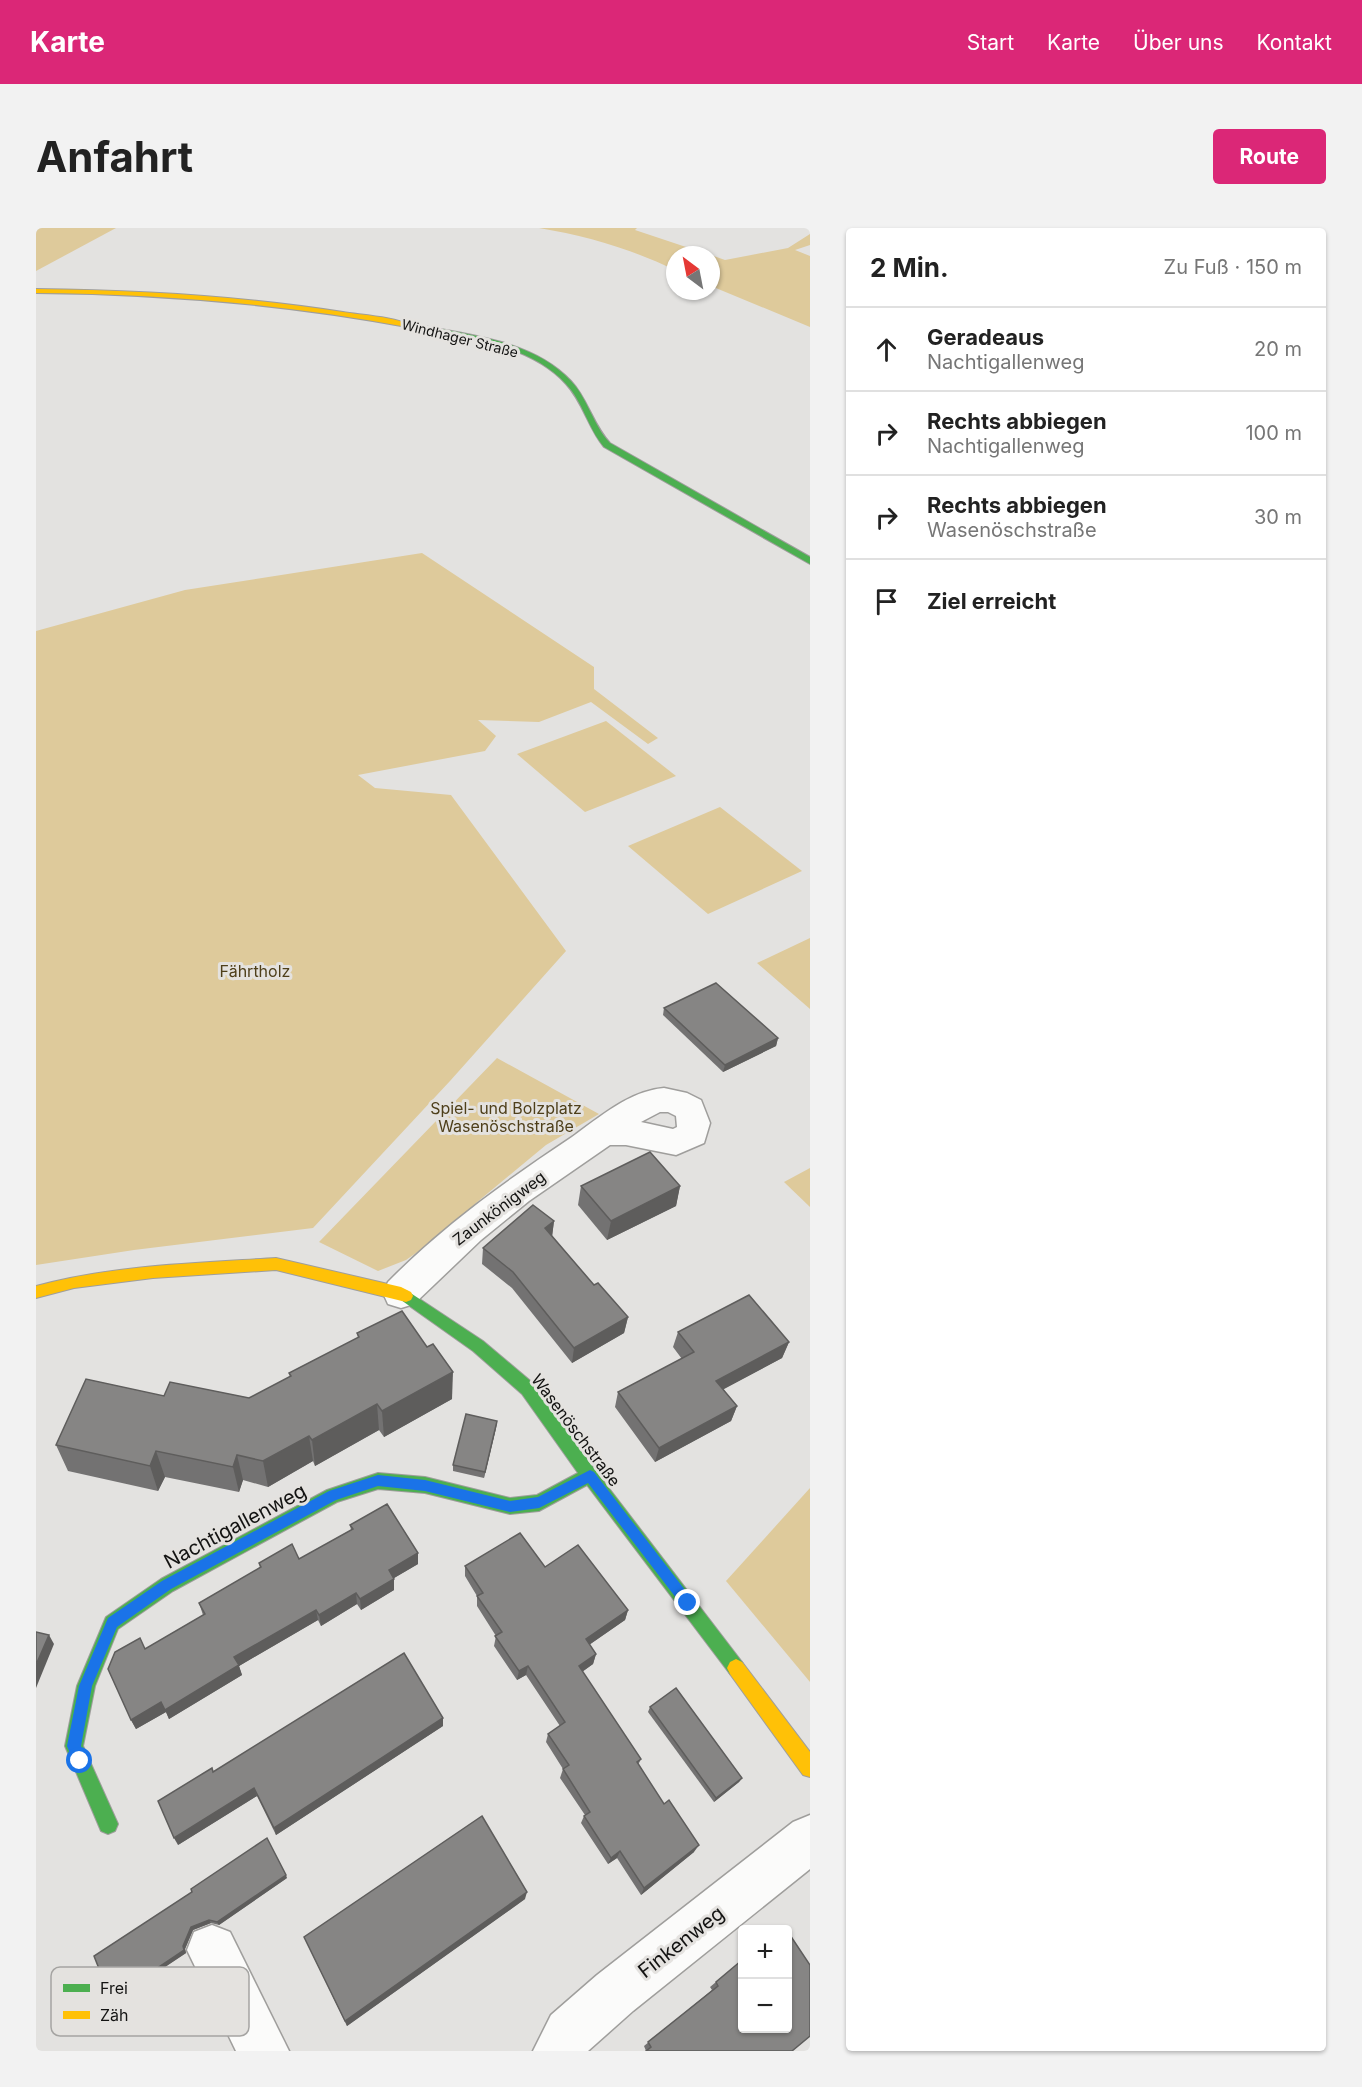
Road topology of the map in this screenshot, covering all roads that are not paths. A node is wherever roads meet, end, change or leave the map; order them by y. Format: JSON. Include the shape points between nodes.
{"nodes":[{"id":1,"x":36,"y":291,"type":"edge"},
{"id":2,"x":810,"y":561,"type":"edge"},
{"id":3,"x":604,"y":1132,"type":"dead end"},
{"id":4,"x":36,"y":1292,"type":"edge"},
{"id":5,"x":401,"y":1293,"type":"junction"},
{"id":6,"x":590,"y":1475,"type":"junction"},
{"id":7,"x":810,"y":1768,"type":"edge"},
{"id":8,"x":108,"y":1824,"type":"dead end"},
{"id":9,"x":810,"y":1839,"type":"edge"},
{"id":10,"x":212,"y":1950,"type":"dead end"},
{"id":11,"x":221,"y":1967,"type":"edge"},
{"id":12,"x":249,"y":2023,"type":"edge"},
{"id":13,"x":263,"y":2051,"type":"edge"},
{"id":14,"x":559,"y":2051,"type":"edge"}],
"edges":[{"from":1,"to":2,"type":"street","name":"Windhager Straße","via":[[156,292],[327,312],[397,322],[519,353],[540,361],[571,383],[593,430],[607,445]]},
{"from":3,"to":5,"type":"street","name":"Zaunkönigweg","via":[[517,1192],[427,1264]]},
{"from":4,"to":5,"type":"street","name":"Wasenöschstraße","via":[[74,1282],[153,1272],[276,1264]]},
{"from":5,"to":6,"type":"street","name":"Wasenöschstraße","via":[[478,1346],[528,1389]]},
{"from":6,"to":7,"type":"street","name":"Wasenöschstraße"},
{"from":6,"to":8,"type":"street","name":"Nachtigallenweg","via":[[539,1503],[510,1506],[425,1485],[378,1481],[323,1501],[167,1585],[112,1623],[86,1686],[74,1746]]},
{"from":9,"to":14,"type":"street","name":"Finkenweg","via":[[615,1993],[569,2033]]},
{"from":10,"to":11,"type":"street"},
{"from":12,"to":13,"type":"street"}]}
